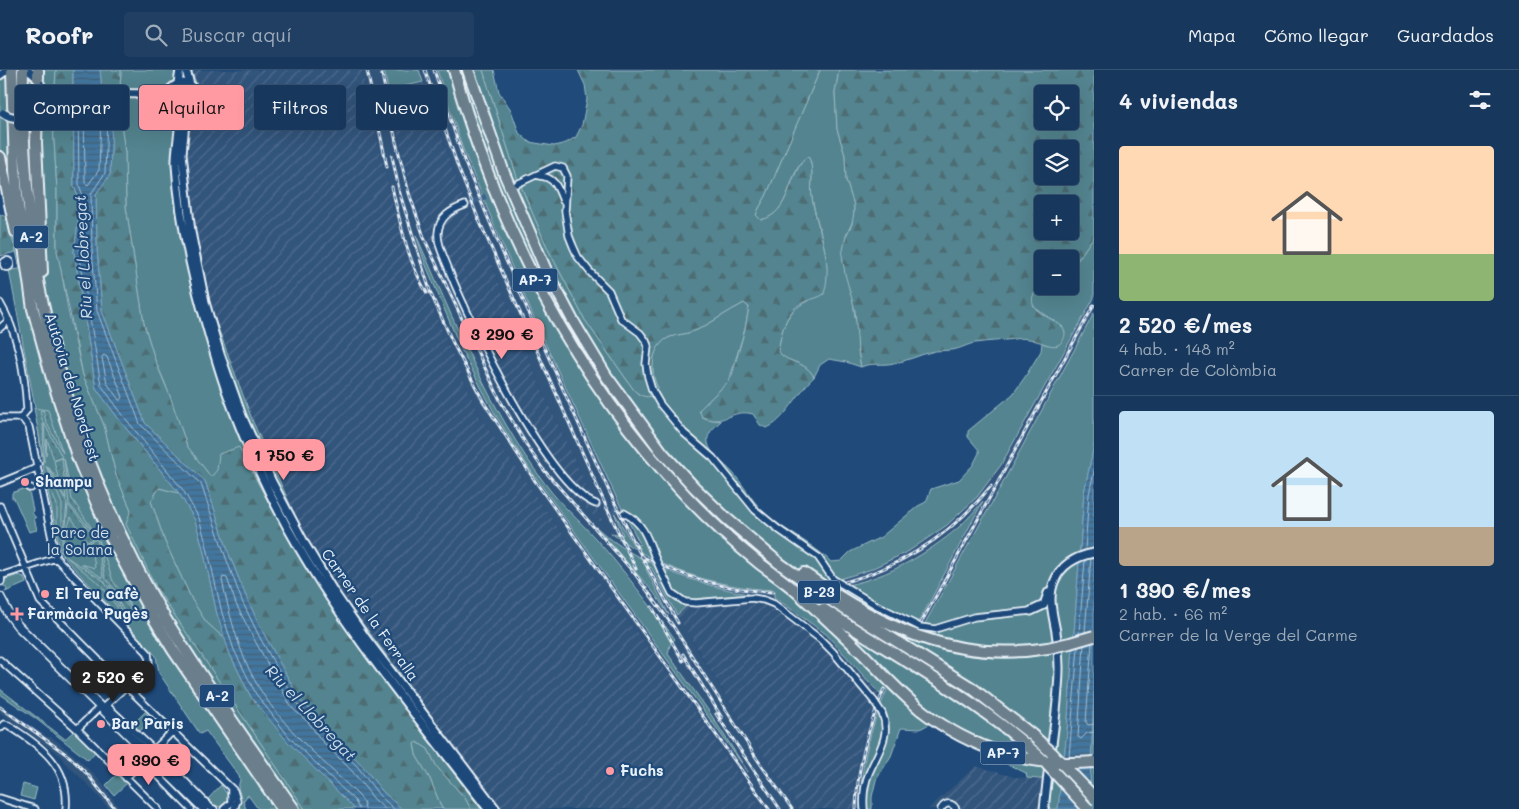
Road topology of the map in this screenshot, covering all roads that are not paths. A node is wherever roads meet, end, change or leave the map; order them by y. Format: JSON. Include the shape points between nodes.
{"nodes":[{"id":1,"x":180,"y":70,"type":"edge"},
{"id":2,"x":186,"y":70,"type":"edge"},
{"id":3,"x":454,"y":70,"type":"edge"},
{"id":4,"x":468,"y":70,"type":"edge"},
{"id":5,"x":6,"y":72,"type":"edge"},
{"id":6,"x":32,"y":72,"type":"edge"},
{"id":7,"x":40,"y":85,"type":"edge"},
{"id":8,"x":175,"y":85,"type":"joint"},
{"id":9,"x":190,"y":85,"type":"joint"},
{"id":10,"x":1,"y":112,"type":"edge"},
{"id":11,"x":15,"y":118,"type":"edge"},
{"id":12,"x":34,"y":130,"type":"edge"},
{"id":13,"x":179,"y":130,"type":"edge"},
{"id":14,"x":184,"y":130,"type":"edge"},
{"id":15,"x":0,"y":157,"type":"edge"},
{"id":16,"x":538,"y":176,"type":"junction"},
{"id":17,"x":517,"y":184,"type":"tunnel mouth"},
{"id":18,"x":564,"y":203,"type":"junction"},
{"id":19,"x":464,"y":205,"type":"tunnel mouth"},
{"id":20,"x":30,"y":290,"type":"junction"},
{"id":21,"x":0,"y":303,"type":"edge"},
{"id":22,"x":44,"y":303,"type":"junction"},
{"id":23,"x":8,"y":320,"type":"junction"},
{"id":24,"x":0,"y":328,"type":"edge"},
{"id":25,"x":636,"y":415,"type":"junction"},
{"id":26,"x":0,"y":418,"type":"edge"},
{"id":27,"x":22,"y":418,"type":"junction"},
{"id":28,"x":38,"y":464,"type":"junction"},
{"id":29,"x":0,"y":483,"type":"edge"},
{"id":30,"x":596,"y":504,"type":"tunnel mouth"},
{"id":31,"x":0,"y":506,"type":"edge"},
{"id":32,"x":624,"y":513,"type":"tunnel mouth"},
{"id":33,"x":1094,"y":553,"type":"edge"},
{"id":34,"x":56,"y":558,"type":"junction"},
{"id":35,"x":25,"y":567,"type":"junction"},
{"id":36,"x":0,"y":576,"type":"edge"},
{"id":37,"x":1055,"y":578,"type":"junction"},
{"id":38,"x":0,"y":581,"type":"edge"},
{"id":39,"x":795,"y":590,"type":"junction"},
{"id":40,"x":0,"y":597,"type":"edge"},
{"id":41,"x":1051,"y":605,"type":"junction"},
{"id":42,"x":1032,"y":611,"type":"junction"},
{"id":43,"x":1040,"y":611,"type":"junction"},
{"id":44,"x":1056,"y":630,"type":"junction"},
{"id":45,"x":1094,"y":636,"type":"edge"},
{"id":46,"x":0,"y":660,"type":"edge"},
{"id":47,"x":127,"y":686,"type":"junction"},
{"id":48,"x":103,"y":707,"type":"junction"},
{"id":49,"x":2,"y":726,"type":"edge"},
{"id":50,"x":77,"y":729,"type":"junction"},
{"id":51,"x":172,"y":732,"type":"junction"},
{"id":52,"x":148,"y":754,"type":"junction"},
{"id":53,"x":1094,"y":762,"type":"edge"},
{"id":54,"x":126,"y":778,"type":"junction"},
{"id":55,"x":231,"y":788,"type":"junction"},
{"id":56,"x":1094,"y":797,"type":"edge"},
{"id":57,"x":0,"y":798,"type":"edge"},
{"id":58,"x":32,"y":809,"type":"edge"},
{"id":59,"x":66,"y":809,"type":"edge"},
{"id":60,"x":158,"y":809,"type":"edge"},
{"id":61,"x":191,"y":809,"type":"edge"},
{"id":62,"x":203,"y":809,"type":"edge"},
{"id":63,"x":214,"y":809,"type":"edge"},
{"id":64,"x":224,"y":809,"type":"edge"},
{"id":65,"x":235,"y":809,"type":"edge"},
{"id":66,"x":282,"y":809,"type":"edge"},
{"id":67,"x":294,"y":809,"type":"edge"},
{"id":68,"x":488,"y":809,"type":"edge"},
{"id":69,"x":496,"y":809,"type":"edge"},
{"id":70,"x":864,"y":809,"type":"edge"},
{"id":71,"x":941,"y":809,"type":"edge"},
{"id":72,"x":956,"y":809,"type":"edge"},
{"id":73,"x":1044,"y":809,"type":"edge"},
{"id":74,"x":1088,"y":809,"type":"edge"}],
"edges":[{"from":1,"to":8,"type":"street"},
{"from":2,"to":9,"type":"street"},
{"from":3,"to":39,"type":"highway","number":"AP-7","via":[[483,159],[510,227],[543,296],[587,371],[632,433],[687,497],[723,533]]},
{"from":4,"to":25,"type":"highway","number":"AP-7","via":[[504,173],[545,268],[589,348]]},
{"from":5,"to":20,"type":"highway","name":"Autovia del Nord-est","number":"A-2"},
{"from":6,"to":7,"type":"street"},
{"from":6,"to":22,"type":"highway","name":"Autovia del Nord-est","number":"A-2","via":[[22,129],[33,254]]},
{"from":8,"to":9,"type":"street","via":[[183,82]]},
{"from":10,"to":11,"type":"street","bridge":true},
{"from":12,"to":22,"type":"highway"},
{"from":13,"to":68,"type":"street","name":"Carrer de la Ferralla","via":[[176,166],[186,240],[201,306],[217,363],[268,488],[299,548],[338,609]]},
{"from":14,"to":69,"type":"street","name":"Carrer de la Ferralla","via":[[182,154],[191,232],[205,302],[242,416],[272,482],[334,592]]},
{"from":15,"to":20,"type":"highway"},
{"from":16,"to":17,"type":"street"},
{"from":16,"to":18,"type":"street","via":[[557,184]]},
{"from":16,"to":18,"type":"street","via":[[555,166],[563,168],[567,176]]},
{"from":18,"to":42,"type":"street","via":[[569,236],[578,257],[609,292],[621,319],[646,340],[648,376],[660,404],[684,433],[713,458],[755,510],[818,558],[833,579],[900,618],[928,629],[974,617]]},
{"from":19,"to":30,"type":"street","via":[[447,214],[440,223],[438,234],[456,288],[492,364],[537,440],[571,486],[586,500]]},
{"from":20,"to":66,"type":"highway","name":"Autovia del Nord-est","number":"A-2","via":[[40,336],[77,456],[111,538],[173,650]]},
{"from":21,"to":23,"type":"street"},
{"from":22,"to":67,"type":"highway","name":"Autovia del Nord-est","number":"A-2","via":[[70,409],[121,536],[164,616]]},
{"from":23,"to":24,"type":"street"},
{"from":23,"to":27,"type":"street","via":[[24,379],[27,410]]},
{"from":25,"to":45,"type":"highway","number":"AP-7","bridge":true,"via":[[686,471],[750,532],[808,576],[866,612],[915,636],[950,646],[999,652],[1048,648]]},
{"from":25,"to":56,"type":"highway","number":"B-23","bridge":true,"via":[[678,469],[760,548],[835,603],[972,688],[1059,759]]},
{"from":26,"to":27,"type":"street"},
{"from":27,"to":28,"type":"street","via":[[29,426]]},
{"from":28,"to":29,"type":"street","via":[[34,469]]},
{"from":28,"to":34,"type":"street"},
{"from":31,"to":35,"type":"street"},
{"from":32,"to":70,"type":"street","bridge":true,"via":[[642,526],[672,593],[685,602],[752,598],[774,604],[820,639],[874,701],[885,721],[885,735],[867,779]]},
{"from":33,"to":37,"type":"street","via":[[1068,563]]},
{"from":34,"to":35,"type":"street"},
{"from":34,"to":47,"type":"street","via":[[148,653],[150,658],[146,666]]},
{"from":35,"to":36,"type":"street"},
{"from":35,"to":47,"type":"street","via":[[40,601]]},
{"from":36,"to":38,"type":"main road"},
{"from":37,"to":41,"type":"street"},
{"from":37,"to":42,"type":"street","via":[[1044,604]]},
{"from":39,"to":53,"type":"highway","number":"AP-7","bridge":true,"via":[[922,710],[954,732],[998,752],[1031,760]]},
{"from":39,"to":74,"type":"highway","number":"B-23","bridge":true,"via":[[987,713],[1043,760]]},
{"from":40,"to":48,"type":"main road","via":[[18,626]]},
{"from":41,"to":43,"type":"street"},
{"from":41,"to":44,"type":"street"},
{"from":42,"to":43,"type":"street"},
{"from":43,"to":44,"type":"street","via":[[1048,615]]},
{"from":44,"to":73,"type":"street","via":[[1058,684]]},
{"from":46,"to":50,"type":"street"},
{"from":47,"to":48,"type":"street"},
{"from":47,"to":51,"type":"street"},
{"from":48,"to":50,"type":"street"},
{"from":48,"to":52,"type":"main road"},
{"from":49,"to":59,"type":"street","via":[[8,725],[45,750],[62,777]]},
{"from":50,"to":54,"type":"street"},
{"from":51,"to":52,"type":"street"},
{"from":51,"to":55,"type":"street"},
{"from":52,"to":54,"type":"street"},
{"from":52,"to":61,"type":"street"},
{"from":52,"to":62,"type":"main road"},
{"from":52,"to":63,"type":"street"},
{"from":54,"to":60,"type":"street"},
{"from":55,"to":64,"type":"street","via":[[232,803]]},
{"from":55,"to":65,"type":"street","via":[[234,787],[238,794],[239,802]]},
{"from":57,"to":58,"type":"street"},
{"from":71,"to":72,"type":"street","via":[[949,804]]}]}
